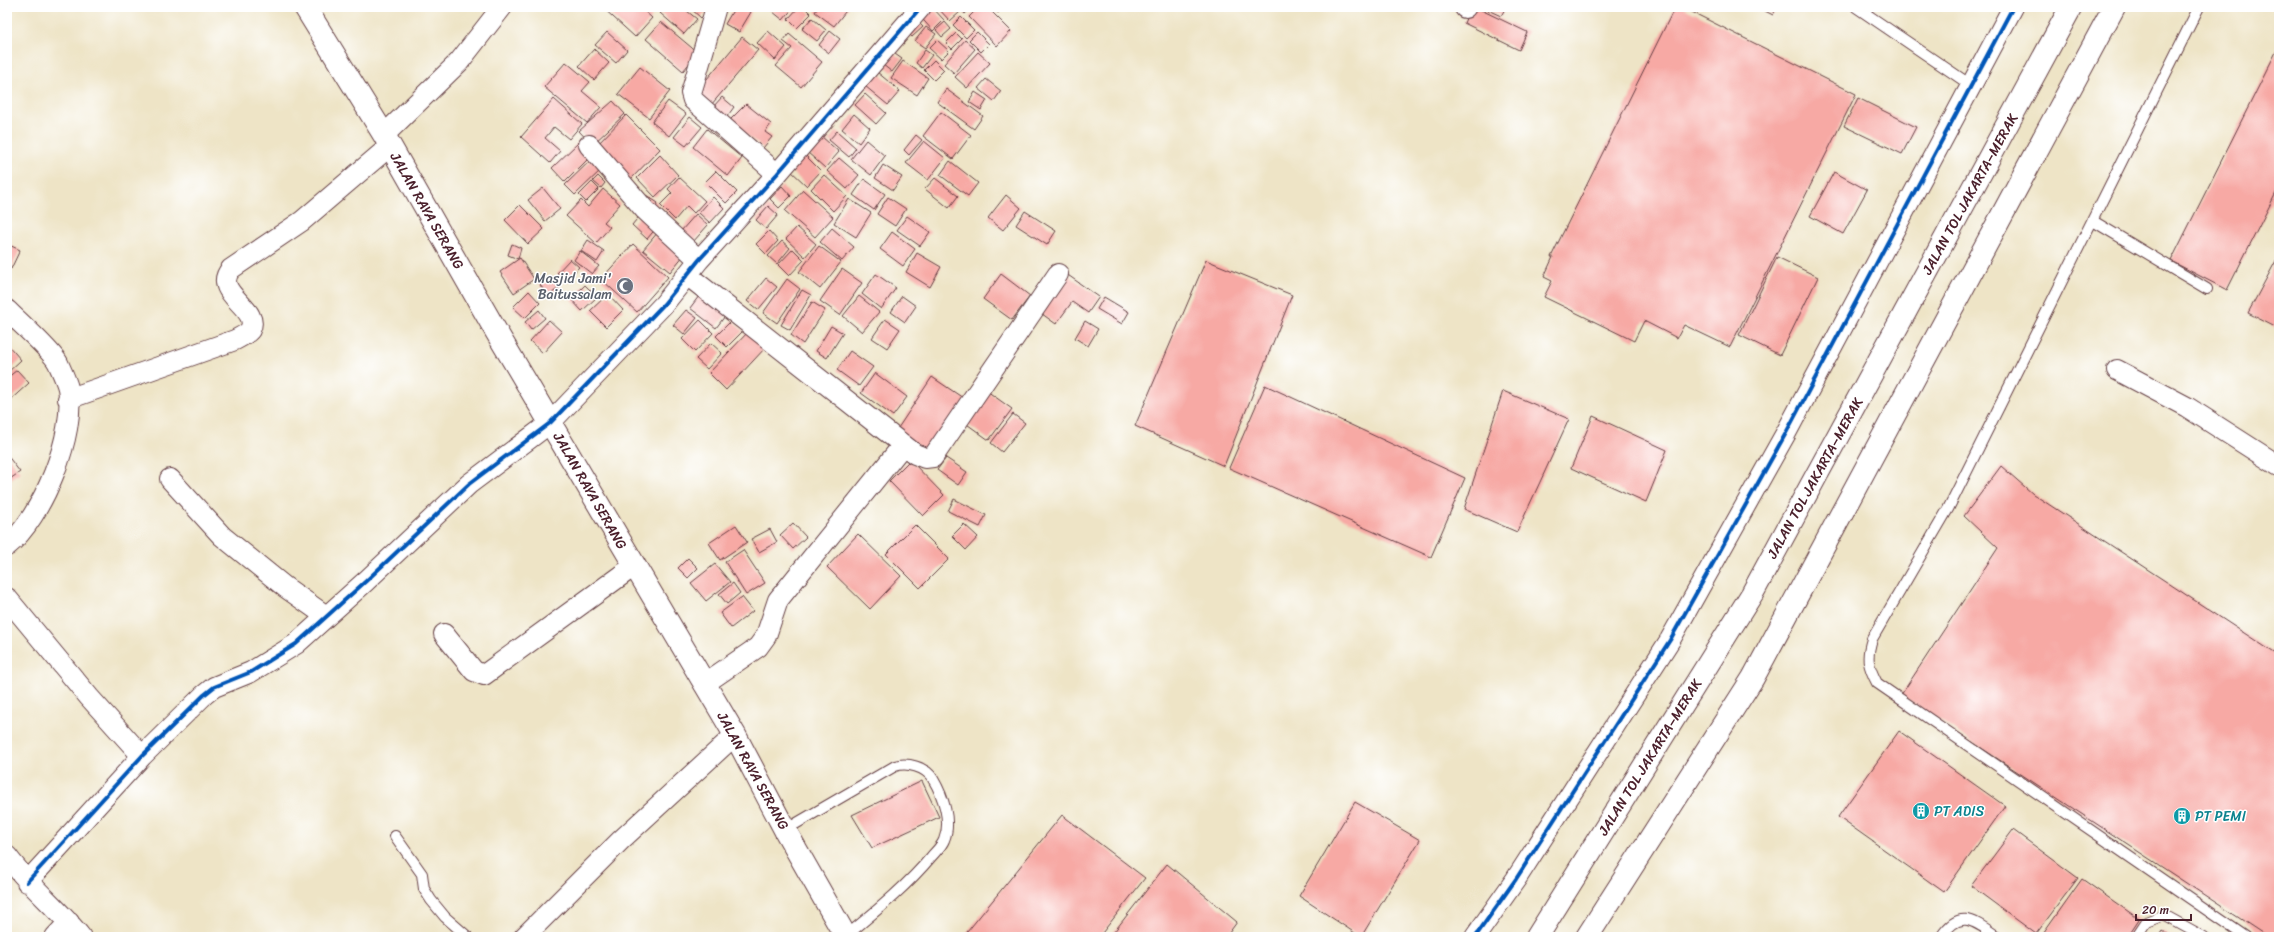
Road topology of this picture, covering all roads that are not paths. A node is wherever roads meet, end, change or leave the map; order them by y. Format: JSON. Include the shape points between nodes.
{"nodes":[{"id":1,"x":305,"y":7,"type":"edge"},
{"id":2,"x":502,"y":7,"type":"edge"},
{"id":3,"x":716,"y":7,"type":"edge"},
{"id":4,"x":1856,"y":7,"type":"edge"},
{"id":5,"x":2013,"y":7,"type":"edge"},
{"id":6,"x":2071,"y":7,"type":"edge"},
{"id":7,"x":2114,"y":7,"type":"edge"},
{"id":8,"x":2199,"y":7,"type":"edge"},
{"id":9,"x":919,"y":8,"type":"edge"},
{"id":10,"x":1972,"y":86,"type":"junction"},
{"id":11,"x":387,"y":141,"type":"junction"},
{"id":12,"x":589,"y":145,"type":"dead end"},
{"id":13,"x":777,"y":174,"type":"junction"},
{"id":14,"x":2093,"y":221,"type":"junction"},
{"id":15,"x":693,"y":268,"type":"junction"},
{"id":16,"x":1058,"y":274,"type":"dead end"},
{"id":17,"x":2207,"y":289,"type":"dead end"},
{"id":18,"x":7,"y":310,"type":"edge"},
{"id":19,"x":2117,"y":370,"type":"dead end"},
{"id":20,"x":68,"y":399,"type":"junction"},
{"id":21,"x":550,"y":423,"type":"junction"},
{"id":22,"x":903,"y":444,"type":"junction"},
{"id":23,"x":2279,"y":466,"type":"edge"},
{"id":24,"x":170,"y":478,"type":"dead end"},
{"id":25,"x":7,"y":546,"type":"edge"},
{"id":26,"x":634,"y":566,"type":"junction"},
{"id":27,"x":7,"y":598,"type":"edge"},
{"id":28,"x":326,"y":616,"type":"junction"},
{"id":29,"x":444,"y":634,"type":"dead end"},
{"id":30,"x":704,"y":684,"type":"junction"},
{"id":31,"x":734,"y":735,"type":"junction"},
{"id":32,"x":142,"y":756,"type":"junction"},
{"id":33,"x":785,"y":830,"type":"junction"},
{"id":34,"x":395,"y":836,"type":"dead end"},
{"id":35,"x":7,"y":856,"type":"edge"},
{"id":36,"x":27,"y":882,"type":"junction"},
{"id":37,"x":75,"y":930,"type":"edge"},
{"id":38,"x":55,"y":937,"type":"edge"},
{"id":39,"x":468,"y":937,"type":"edge"},
{"id":40,"x":524,"y":937,"type":"edge"},
{"id":41,"x":846,"y":937,"type":"edge"},
{"id":42,"x":1475,"y":937,"type":"edge"},
{"id":43,"x":1537,"y":937,"type":"edge"},
{"id":44,"x":1587,"y":937,"type":"edge"},
{"id":45,"x":1941,"y":937,"type":"edge"},
{"id":46,"x":1998,"y":937,"type":"edge"},
{"id":47,"x":2136,"y":937,"type":"edge"},
{"id":48,"x":2204,"y":937,"type":"edge"},
{"id":49,"x":2246,"y":937,"type":"edge"}],
"edges":[{"from":1,"to":11,"type":"highway","name":"JALAN RAYA SERANG"},
{"from":2,"to":11,"type":"street","via":[[458,62]]},
{"from":3,"to":13,"type":"street","via":[[691,93],[693,100]]},
{"from":4,"to":10,"type":"lane"},
{"from":5,"to":10,"type":"street"},
{"from":6,"to":43,"type":"highway","name":"JALAN TOL JAKARTA–MERAK","via":[[1752,594]]},
{"from":7,"to":44,"type":"highway","via":[[1753,678]]},
{"from":8,"to":14,"type":"lane"},
{"from":9,"to":13,"type":"street"},
{"from":10,"to":42,"type":"street","via":[[1786,433],[1670,640]]},
{"from":11,"to":20,"type":"street","via":[[302,221],[231,268],[225,281],[250,316],[250,331],[235,340]]},
{"from":11,"to":21,"type":"highway","name":"JALAN RAYA SERANG"},
{"from":12,"to":15,"type":"street"},
{"from":13,"to":15,"type":"street"},
{"from":14,"to":17,"type":"lane"},
{"from":14,"to":49,"type":"lane","via":[[1948,509],[1872,639],[1867,653],[1870,669],[1877,683],[1898,698]]},
{"from":15,"to":21,"type":"street","via":[[664,304]]},
{"from":15,"to":22,"type":"street"},
{"from":16,"to":22,"type":"street","via":[[933,457],[925,458],[915,454]]},
{"from":18,"to":20,"type":"street","via":[[57,361],[68,388]]},
{"from":19,"to":23,"type":"street","via":[[2187,407]]},
{"from":20,"to":25,"type":"street","via":[[65,439],[56,469],[39,506],[19,537]]},
{"from":21,"to":26,"type":"highway","name":"JALAN RAYA SERANG"},
{"from":21,"to":28,"type":"street","via":[[469,484]]},
{"from":22,"to":30,"type":"street","via":[[778,600],[766,636],[758,647]]},
{"from":24,"to":28,"type":"street","via":[[222,536],[285,587]]},
{"from":26,"to":29,"type":"street","via":[[484,675],[474,671]]},
{"from":26,"to":30,"type":"highway","name":"JALAN RAYA SERANG"},
{"from":27,"to":32,"type":"street"},
{"from":28,"to":32,"type":"street","via":[[296,644],[272,661],[214,687]]},
{"from":30,"to":31,"type":"highway","name":"JALAN RAYA SERANG"},
{"from":31,"to":33,"type":"highway","name":"JALAN RAYA SERANG"},
{"from":31,"to":40,"type":"street","via":[[621,840]]},
{"from":32,"to":36,"type":"street"},
{"from":33,"to":41,"type":"highway","name":"JALAN RAYA SERANG"},
{"from":33,"to":41,"type":"lane","via":[[895,766],[903,764],[919,768],[932,778],[947,814],[944,842],[912,879]]},
{"from":34,"to":39,"type":"lane","via":[[422,874],[424,889],[431,900],[445,917]]},
{"from":35,"to":36,"type":"street"},
{"from":36,"to":37,"type":"street"},
{"from":37,"to":38,"type":"street"},
{"from":45,"to":46,"type":"lane","via":[[1949,925],[1962,919],[1975,921]]},
{"from":47,"to":48,"type":"lane","via":[[2146,922],[2164,915]]}]}
